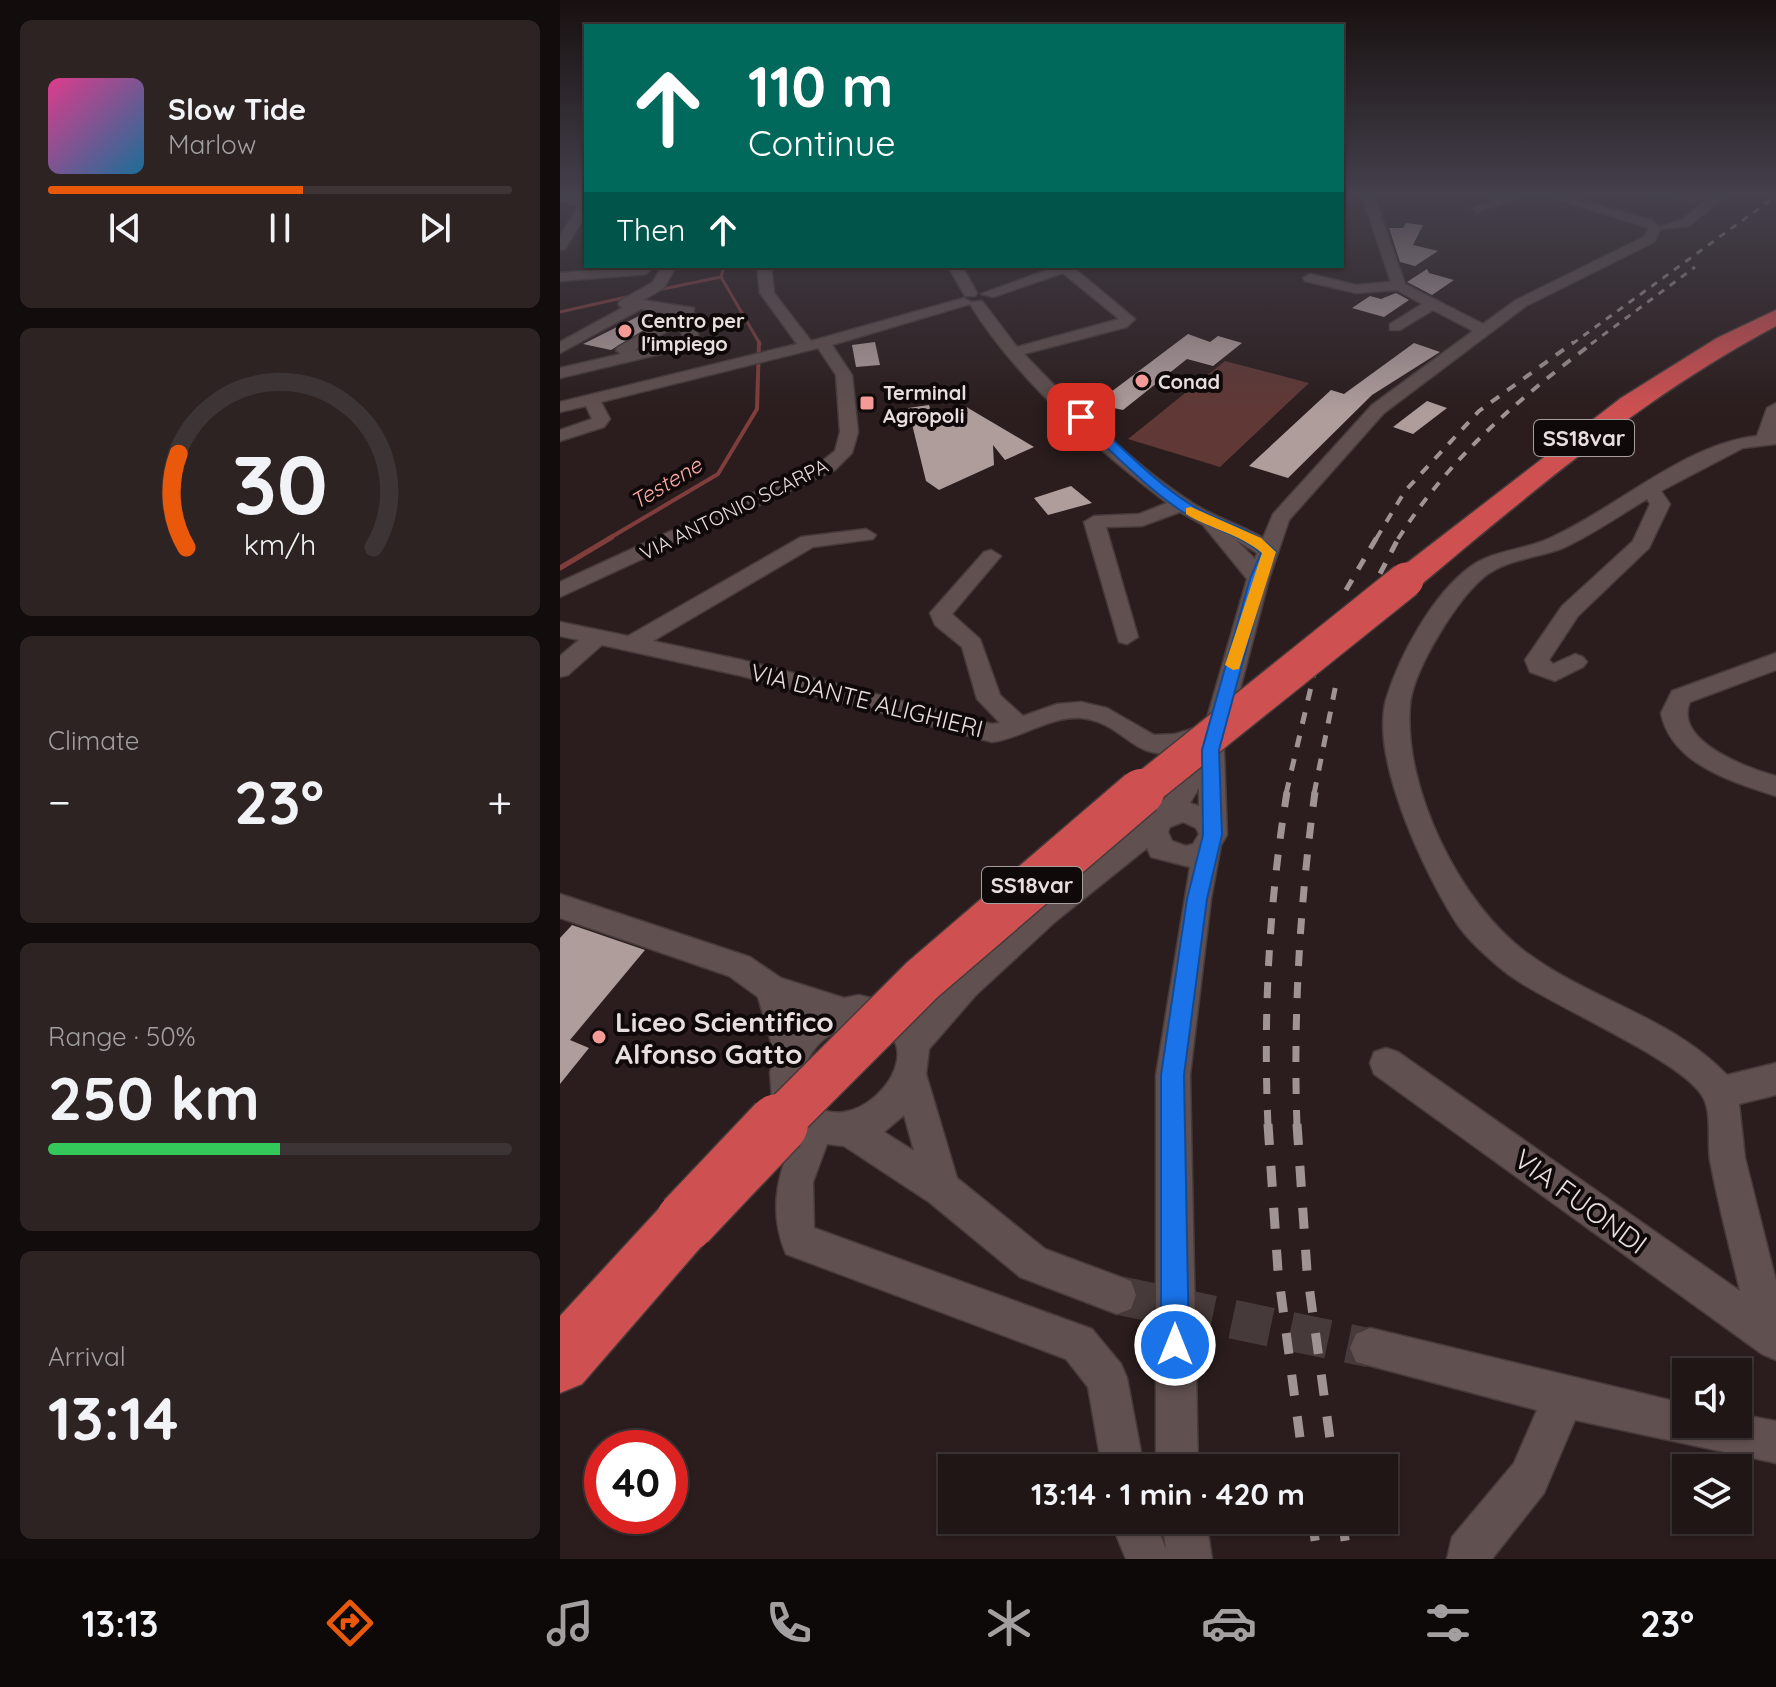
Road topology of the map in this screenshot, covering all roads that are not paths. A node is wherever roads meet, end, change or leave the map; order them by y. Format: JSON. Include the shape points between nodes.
{"nodes":[{"id":1,"x":1392,"y":266,"type":"edge"},
{"id":2,"x":1595,"y":266,"type":"edge"},
{"id":3,"x":647,"y":268,"type":"edge"},
{"id":4,"x":668,"y":268,"type":"edge"},
{"id":5,"x":764,"y":268,"type":"edge"},
{"id":6,"x":956,"y":268,"type":"edge"},
{"id":7,"x":1065,"y":268,"type":"edge"},
{"id":8,"x":1069,"y":268,"type":"edge"},
{"id":9,"x":560,"y":277,"type":"edge"},
{"id":10,"x":1310,"y":278,"type":"dead end"},
{"id":11,"x":1399,"y":286,"type":"junction"},
{"id":12,"x":975,"y":298,"type":"junction"},
{"id":13,"x":1434,"y":303,"type":"junction"},
{"id":14,"x":1776,"y":317,"type":"edge"},
{"id":15,"x":685,"y":320,"type":"junction"},
{"id":16,"x":1395,"y":327,"type":"dead end"},
{"id":17,"x":1485,"y":331,"type":"junction"},
{"id":18,"x":560,"y":333,"type":"edge"},
{"id":19,"x":811,"y":346,"type":"junction"},
{"id":20,"x":560,"y":348,"type":"edge"},
{"id":21,"x":1015,"y":352,"type":"junction"},
{"id":22,"x":600,"y":363,"type":"junction"},
{"id":23,"x":564,"y":370,"type":"edge"},
{"id":24,"x":591,"y":400,"type":"junction"},
{"id":25,"x":560,"y":407,"type":"edge"},
{"id":26,"x":1776,"y":408,"type":"edge"},
{"id":27,"x":560,"y":436,"type":"edge"},
{"id":28,"x":1771,"y":439,"type":"edge"},
{"id":29,"x":1650,"y":489,"type":"junction"},
{"id":30,"x":1181,"y":505,"type":"junction"},
{"id":31,"x":1280,"y":518,"type":"junction"},
{"id":32,"x":866,"y":535,"type":"dead end"},
{"id":33,"x":1229,"y":535,"type":"junction"},
{"id":34,"x":1269,"y":552,"type":"junction"},
{"id":35,"x":991,"y":556,"type":"dead end"},
{"id":36,"x":1258,"y":579,"type":"junction"},
{"id":37,"x":560,"y":590,"type":"edge"},
{"id":38,"x":560,"y":629,"type":"edge"},
{"id":39,"x":597,"y":637,"type":"junction"},
{"id":40,"x":1127,"y":637,"type":"dead end"},
{"id":41,"x":632,"y":644,"type":"junction"},
{"id":42,"x":1776,"y":661,"type":"edge"},
{"id":43,"x":1575,"y":662,"type":"dead end"},
{"id":44,"x":560,"y":669,"type":"edge"},
{"id":45,"x":1218,"y":723,"type":"junction"},
{"id":46,"x":1020,"y":727,"type":"junction"},
{"id":47,"x":1211,"y":750,"type":"junction"},
{"id":48,"x":1776,"y":786,"type":"edge"},
{"id":49,"x":1165,"y":837,"type":"junction"},
{"id":50,"x":1210,"y":841,"type":"junction"},
{"id":51,"x":1197,"y":899,"type":"junction"},
{"id":52,"x":560,"y":906,"type":"edge"},
{"id":53,"x":965,"y":985,"type":"junction"},
{"id":54,"x":771,"y":989,"type":"junction"},
{"id":55,"x":842,"y":1012,"type":"junction"},
{"id":56,"x":889,"y":1015,"type":"junction"},
{"id":57,"x":791,"y":1055,"type":"junction"},
{"id":58,"x":912,"y":1060,"type":"junction"},
{"id":59,"x":1386,"y":1063,"type":"dead end"},
{"id":60,"x":1776,"y":1079,"type":"edge"},
{"id":61,"x":1721,"y":1093,"type":"junction"},
{"id":62,"x":832,"y":1127,"type":"junction"},
{"id":63,"x":942,"y":1189,"type":"junction"},
{"id":64,"x":1117,"y":1295,"type":"tunnel mouth"},
{"id":65,"x":1773,"y":1338,"type":"edge"},
{"id":66,"x":1370,"y":1348,"type":"tunnel mouth"},
{"id":67,"x":560,"y":1362,"type":"edge"},
{"id":68,"x":1564,"y":1396,"type":"junction"},
{"id":69,"x":1776,"y":1442,"type":"edge"},
{"id":70,"x":1121,"y":1454,"type":"edge"},
{"id":71,"x":1177,"y":1454,"type":"edge"},
{"id":72,"x":1138,"y":1534,"type":"edge"},
{"id":73,"x":1186,"y":1534,"type":"edge"},
{"id":74,"x":1148,"y":1559,"type":"edge"},
{"id":75,"x":1190,"y":1559,"type":"edge"},
{"id":76,"x":1469,"y":1559,"type":"edge"}],
"edges":[{"from":1,"to":11,"type":"street"},
{"from":2,"to":17,"type":"street","via":[[1521,303]]},
{"from":3,"to":9,"type":"street"},
{"from":4,"to":18,"type":"street","via":[[659,285]]},
{"from":5,"to":19,"type":"street","via":[[767,293]]},
{"from":6,"to":12,"type":"street"},
{"from":7,"to":12,"type":"street"},
{"from":8,"to":21,"type":"street","via":[[1128,319]]},
{"from":10,"to":11,"type":"street","via":[[1356,289]]},
{"from":11,"to":13,"type":"street"},
{"from":12,"to":19,"type":"street"},
{"from":12,"to":21,"type":"street"},
{"from":13,"to":16,"type":"street"},
{"from":13,"to":17,"type":"street"},
{"from":14,"to":67,"type":"highway","number":"SS18var","bridge":true,"via":[[1696,359],[1628,404],[1119,809],[957,949],[843,1058]]},
{"from":15,"to":20,"type":"street","via":[[689,311],[637,305]]},
{"from":15,"to":22,"type":"street","via":[[674,321]]},
{"from":15,"to":22,"type":"street","via":[[693,342]]},
{"from":17,"to":31,"type":"street","via":[[1378,409]]},
{"from":19,"to":24,"type":"street"},
{"from":19,"to":37,"type":"street","name":"VIA ANTONIO SCARPA","via":[[844,375],[849,432],[843,453],[814,472]]},
{"from":21,"to":30,"type":"street","via":[[1103,439]]},
{"from":22,"to":23,"type":"street"},
{"from":24,"to":25,"type":"street"},
{"from":24,"to":27,"type":"street","via":[[601,419],[598,423]]},
{"from":26,"to":28,"type":"street"},
{"from":28,"to":29,"type":"street","via":[[1739,443]]},
{"from":29,"to":43,"type":"street","via":[[1660,504],[1642,544],[1570,611],[1537,660],[1538,667],[1555,673]]},
{"from":29,"to":61,"type":"street","via":[[1557,543],[1493,563],[1459,588],[1435,616],[1413,663],[1398,701],[1397,731],[1404,776],[1434,858],[1469,918],[1516,963],[1667,1048],[1701,1071]]},
{"from":30,"to":33,"type":"street"},
{"from":30,"to":40,"type":"street","via":[[1142,520],[1094,522]]},
{"from":31,"to":33,"type":"street"},
{"from":31,"to":34,"type":"street"},
{"from":32,"to":41,"type":"street","via":[[808,541]]},
{"from":33,"to":34,"type":"street","via":[[1246,550]]},
{"from":33,"to":36,"type":"street"},
{"from":34,"to":36,"type":"street"},
{"from":35,"to":46,"type":"street","via":[[941,613],[972,644],[989,699]]},
{"from":36,"to":45,"type":"street"},
{"from":38,"to":39,"type":"street"},
{"from":39,"to":41,"type":"street","name":"VIA DANTE ALIGHIERI"},
{"from":39,"to":44,"type":"street"},
{"from":41,"to":46,"type":"street","name":"VIA DANTE ALIGHIERI","via":[[992,733]]},
{"from":42,"to":48,"type":"street","via":[[1680,697],[1671,718],[1692,746],[1720,766]]},
{"from":45,"to":46,"type":"street","name":"VIA DANTE ALIGHIERI","via":[[1165,747],[1085,710],[1064,710]]},
{"from":45,"to":47,"type":"street"},
{"from":47,"to":49,"type":"street"},
{"from":47,"to":50,"type":"street"},
{"from":49,"to":50,"type":"street","via":[[1195,855]]},
{"from":49,"to":50,"type":"street","via":[[1184,811],[1201,816]]},
{"from":49,"to":51,"type":"street"},
{"from":49,"to":53,"type":"street","via":[[1115,859]]},
{"from":50,"to":51,"type":"street"},
{"from":51,"to":71,"type":"street","via":[[1173,1075]]},
{"from":52,"to":54,"type":"street","via":[[739,966]]},
{"from":53,"to":56,"type":"street"},
{"from":53,"to":58,"type":"street"},
{"from":54,"to":55,"type":"street"},
{"from":54,"to":57,"type":"street"},
{"from":55,"to":56,"type":"street","via":[[859,1009]]},
{"from":55,"to":57,"type":"street","via":[[813,1029]]},
{"from":56,"to":58,"type":"street","via":[[908,1032]]},
{"from":57,"to":62,"type":"street","via":[[785,1090],[791,1106],[803,1118]]},
{"from":58,"to":62,"type":"street","via":[[901,1095],[886,1111]]},
{"from":58,"to":63,"type":"street"},
{"from":59,"to":65,"type":"street","name":"VIA FUONDI"},
{"from":60,"to":61,"type":"street"},
{"from":61,"to":65,"type":"street","via":[[1727,1158]]},
{"from":62,"to":63,"type":"street"},
{"from":62,"to":70,"type":"street","via":[[799,1164],[790,1215],[799,1241],[1078,1343],[1107,1378]]},
{"from":63,"to":64,"type":"street","via":[[1033,1264]]},
{"from":66,"to":68,"type":"street"},
{"from":68,"to":69,"type":"street"},
{"from":68,"to":76,"type":"street","via":[[1529,1478],[1468,1553]]},
{"from":72,"to":74,"type":"street"},
{"from":73,"to":75,"type":"street"}]}
